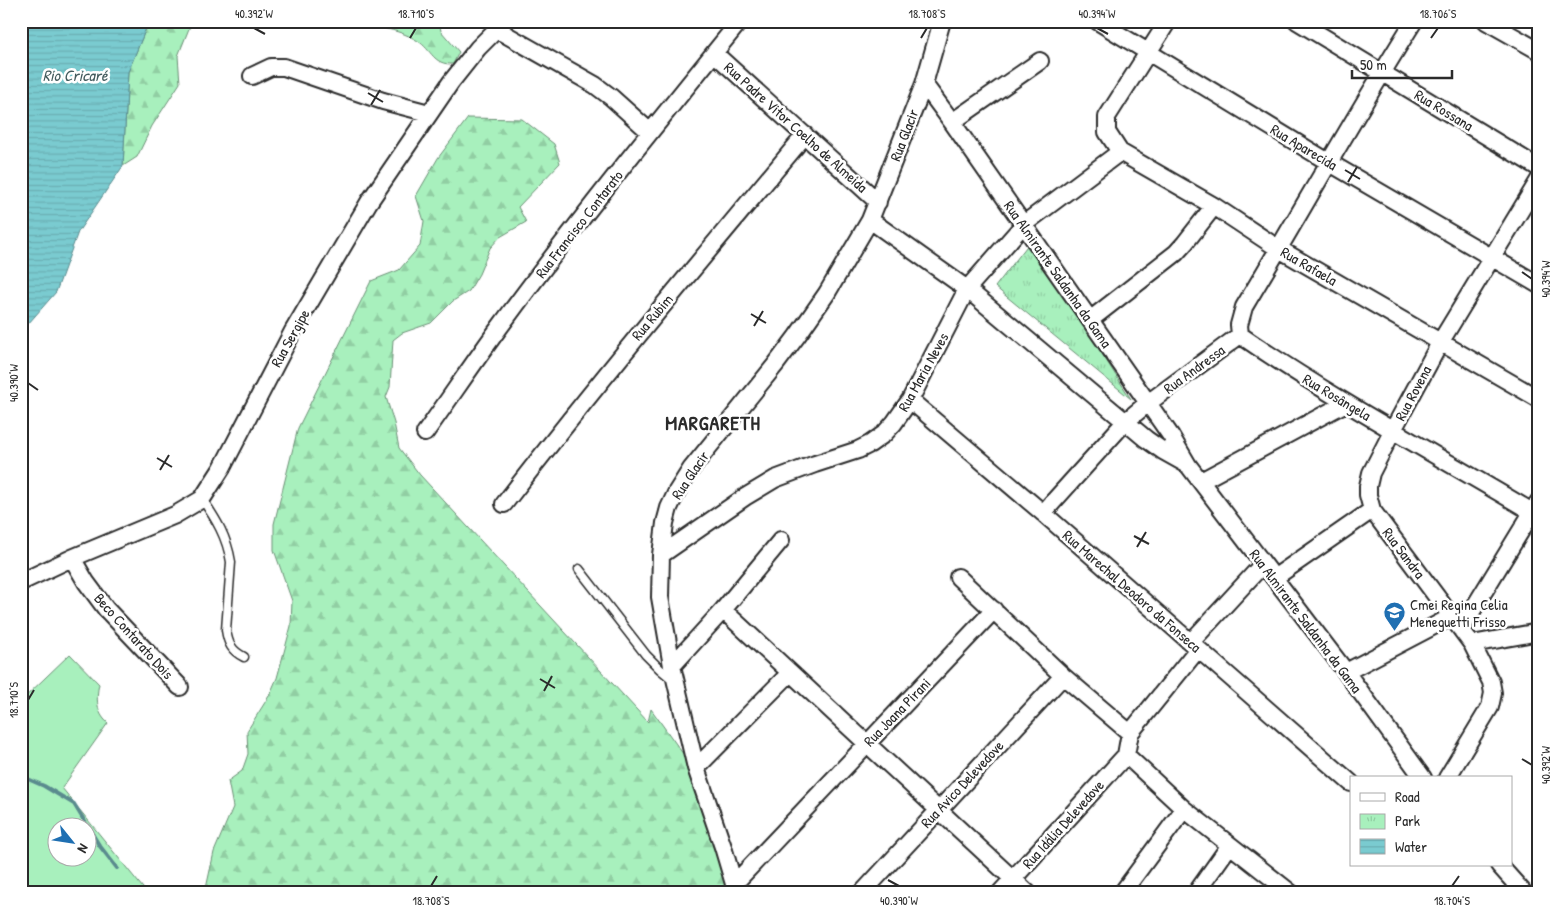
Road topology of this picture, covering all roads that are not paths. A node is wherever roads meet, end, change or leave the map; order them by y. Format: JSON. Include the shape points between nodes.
{"nodes":[{"id":1,"x":740,"y":21,"type":"edge"},
{"id":2,"x":942,"y":21,"type":"edge"},
{"id":3,"x":1097,"y":21,"type":"edge"},
{"id":4,"x":1168,"y":21,"type":"edge"},
{"id":5,"x":1297,"y":21,"type":"edge"},
{"id":6,"x":1414,"y":21,"type":"edge"},
{"id":7,"x":1486,"y":21,"type":"edge"},
{"id":8,"x":500,"y":25,"type":"edge"},
{"id":9,"x":1539,"y":51,"type":"edge"},
{"id":10,"x":1150,"y":52,"type":"junction"},
{"id":11,"x":714,"y":53,"type":"junction"},
{"id":12,"x":1040,"y":61,"type":"dead end"},
{"id":13,"x":1382,"y":72,"type":"junction"},
{"id":14,"x":252,"y":76,"type":"dead end"},
{"id":15,"x":924,"y":84,"type":"junction"},
{"id":16,"x":429,"y":113,"type":"junction"},
{"id":17,"x":952,"y":122,"type":"junction"},
{"id":18,"x":650,"y":132,"type":"junction"},
{"id":19,"x":805,"y":135,"type":"junction"},
{"id":20,"x":1120,"y":152,"type":"junction"},
{"id":21,"x":1330,"y":163,"type":"junction"},
{"id":22,"x":1539,"y":168,"type":"edge"},
{"id":23,"x":1539,"y":180,"type":"edge"},
{"id":24,"x":878,"y":202,"type":"junction"},
{"id":25,"x":1214,"y":206,"type":"junction"},
{"id":26,"x":870,"y":220,"type":"junction"},
{"id":27,"x":1024,"y":224,"type":"junction"},
{"id":28,"x":1279,"y":249,"type":"junction"},
{"id":29,"x":1492,"y":258,"type":"junction"},
{"id":30,"x":1539,"y":285,"type":"edge"},
{"id":31,"x":967,"y":288,"type":"junction"},
{"id":32,"x":1090,"y":320,"type":"junction"},
{"id":33,"x":1240,"y":335,"type":"junction"},
{"id":34,"x":1441,"y":341,"type":"junction"},
{"id":35,"x":1539,"y":399,"type":"edge"},
{"id":36,"x":910,"y":400,"type":"junction"},
{"id":37,"x":1148,"y":402,"type":"junction"},
{"id":38,"x":1346,"y":403,"type":"junction"},
{"id":39,"x":1125,"y":422,"type":"junction"},
{"id":40,"x":1393,"y":430,"type":"junction"},
{"id":41,"x":425,"y":433,"type":"dead end"},
{"id":42,"x":1188,"y":465,"type":"junction"},
{"id":43,"x":1200,"y":481,"type":"junction"},
{"id":44,"x":202,"y":499,"type":"junction"},
{"id":45,"x":504,"y":504,"type":"dead end"},
{"id":46,"x":1372,"y":510,"type":"junction"},
{"id":47,"x":1537,"y":510,"type":"edge"},
{"id":48,"x":1043,"y":514,"type":"junction"},
{"id":49,"x":781,"y":540,"type":"dead end"},
{"id":50,"x":661,"y":555,"type":"junction"},
{"id":51,"x":72,"y":558,"type":"junction"},
{"id":52,"x":1263,"y":564,"type":"junction"},
{"id":53,"x":578,"y":569,"type":"dead end"},
{"id":54,"x":958,"y":577,"type":"dead end"},
{"id":55,"x":1274,"y":578,"type":"junction"},
{"id":56,"x":21,"y":582,"type":"edge"},
{"id":57,"x":723,"y":610,"type":"junction"},
{"id":58,"x":994,"y":610,"type":"junction"},
{"id":59,"x":1456,"y":623,"type":"junction"},
{"id":60,"x":1539,"y":632,"type":"edge"},
{"id":61,"x":1472,"y":644,"type":"junction"},
{"id":62,"x":1194,"y":645,"type":"junction"},
{"id":63,"x":244,"y":656,"type":"dead end"},
{"id":64,"x":1346,"y":672,"type":"junction"},
{"id":65,"x":790,"y":673,"type":"junction"},
{"id":66,"x":674,"y":674,"type":"junction"},
{"id":67,"x":1063,"y":676,"type":"junction"},
{"id":68,"x":180,"y":687,"type":"dead end"},
{"id":69,"x":1130,"y":733,"type":"junction"},
{"id":70,"x":866,"y":744,"type":"junction"},
{"id":71,"x":1126,"y":755,"type":"junction"},
{"id":72,"x":696,"y":768,"type":"junction"},
{"id":73,"x":1422,"y":776,"type":"edge"},
{"id":74,"x":1448,"y":776,"type":"edge"},
{"id":75,"x":1350,"y":782,"type":"edge"},
{"id":76,"x":1184,"y":809,"type":"junction"},
{"id":77,"x":938,"y":810,"type":"junction"},
{"id":78,"x":1230,"y":845,"type":"junction"},
{"id":79,"x":1500,"y":866,"type":"edge"},
{"id":80,"x":1013,"y":878,"type":"junction"},
{"id":81,"x":733,"y":888,"type":"edge"},
{"id":82,"x":862,"y":893,"type":"edge"},
{"id":83,"x":1000,"y":893,"type":"edge"},
{"id":84,"x":1028,"y":893,"type":"edge"},
{"id":85,"x":1122,"y":893,"type":"edge"},
{"id":86,"x":1196,"y":893,"type":"edge"},
{"id":87,"x":1291,"y":893,"type":"edge"},
{"id":88,"x":1524,"y":893,"type":"edge"}],
"edges":[{"from":1,"to":11,"type":"street","name":"Rua Francisco Contarato"},
{"from":2,"to":15,"type":"street","name":"Rua Glacir"},
{"from":3,"to":10,"type":"street","name":"Rua Aparecida"},
{"from":4,"to":10,"type":"street"},
{"from":5,"to":13,"type":"street","name":"Rua Rossana"},
{"from":6,"to":13,"type":"street"},
{"from":7,"to":9,"type":"street"},
{"from":8,"to":16,"type":"street","name":"Rua Sergipe","via":[[462,68]]},
{"from":8,"to":18,"type":"street","via":[[595,85]]},
{"from":10,"to":20,"type":"street","name":"Rua Rafaela","via":[[1108,117],[1106,128]]},
{"from":10,"to":21,"type":"street","name":"Rua Aparecida"},
{"from":11,"to":18,"type":"street","name":"Rua Francisco Contarato"},
{"from":11,"to":19,"type":"street","name":"Rua Padre Vitor Coelho de Almeida"},
{"from":12,"to":17,"type":"street"},
{"from":13,"to":21,"type":"street"},
{"from":13,"to":22,"type":"street","name":"Rua Rossana"},
{"from":14,"to":16,"type":"street","via":[[271,67],[284,67]]},
{"from":15,"to":17,"type":"street","name":"Rua Almirante Saldanha da Gama"},
{"from":15,"to":24,"type":"street","name":"Rua Glacir"},
{"from":16,"to":44,"type":"street","name":"Rua Sergipe","via":[[339,252]]},
{"from":17,"to":27,"type":"street","name":"Rua Almirante Saldanha da Gama"},
{"from":18,"to":41,"type":"street","name":"Rua Francisco Contarato","via":[[500,327]]},
{"from":19,"to":24,"type":"street","name":"Rua Padre Vitor Coelho de Almeida"},
{"from":19,"to":45,"type":"street","name":"Rua Rubim","via":[[632,341]]},
{"from":20,"to":25,"type":"street","name":"Rua Rafaela"},
{"from":20,"to":27,"type":"street","name":"Rua Maria Neves"},
{"from":21,"to":28,"type":"street"},
{"from":21,"to":29,"type":"street","name":"Rua Aparecida"},
{"from":23,"to":29,"type":"street","name":"Rua Rovena"},
{"from":24,"to":26,"type":"street","name":"Rua Glacir"},
{"from":25,"to":28,"type":"street","name":"Rua Rafaela"},
{"from":25,"to":32,"type":"street","via":[[1176,253]]},
{"from":26,"to":31,"type":"street","name":"Rua Almirante Saldanha da Gama"},
{"from":26,"to":50,"type":"street","name":"Rua Glacir","via":[[798,336],[691,469],[677,491],[665,523]]},
{"from":27,"to":31,"type":"street","name":"Rua Maria Neves"},
{"from":27,"to":32,"type":"street","name":"Rua Almirante Saldanha da Gama"},
{"from":28,"to":33,"type":"street","via":[[1244,307]]},
{"from":28,"to":34,"type":"street","name":"Rua Rafaela"},
{"from":29,"to":30,"type":"street","name":"Rua Aparecida"},
{"from":29,"to":34,"type":"street","name":"Rua Rovena"},
{"from":31,"to":36,"type":"street","name":"Rua Maria Neves"},
{"from":31,"to":39,"type":"street","name":"Rua Almirante Saldanha da Gama"},
{"from":32,"to":37,"type":"street","name":"Rua Almirante Saldanha da Gama"},
{"from":33,"to":37,"type":"street","name":"Rua Andressa"},
{"from":33,"to":38,"type":"street","name":"Rua Rosângela"},
{"from":34,"to":35,"type":"street","name":"Rua Rafaela"},
{"from":34,"to":40,"type":"street","name":"Rua Rovena"},
{"from":36,"to":48,"type":"street","name":"Rua Marechal Deodoro da Fonseca"},
{"from":36,"to":50,"type":"street","name":"Rua Maria Neves","via":[[884,434],[870,444],[775,479]]},
{"from":37,"to":39,"type":"street","name":"Rua Andressa"},
{"from":37,"to":42,"type":"street","name":"Rua Almirante Saldanha da Gama"},
{"from":38,"to":40,"type":"street","name":"Rua Rosângela"},
{"from":38,"to":43,"type":"street"},
{"from":39,"to":42,"type":"street","name":"Rua Almirante Saldanha da Gama","via":[[1157,447]]},
{"from":39,"to":48,"type":"street","name":"Rua Andressa"},
{"from":40,"to":46,"type":"street","name":"Rua Rovena","via":[[1371,473],[1368,495]]},
{"from":40,"to":47,"type":"street","name":"Rua Rosângela"},
{"from":42,"to":43,"type":"street","name":"Rua Almirante Saldanha da Gama"},
{"from":43,"to":52,"type":"street","name":"Rua Almirante Saldanha da Gama"},
{"from":44,"to":51,"type":"street","name":"Rua Sergipe","via":[[175,515]]},
{"from":44,"to":63,"type":"lane","via":[[220,526],[229,551],[226,630],[233,650]]},
{"from":46,"to":55,"type":"street"},
{"from":46,"to":59,"type":"street","name":"Rua Sandra"},
{"from":47,"to":59,"type":"street"},
{"from":48,"to":62,"type":"street","name":"Rua Marechal Deodoro da Fonseca"},
{"from":49,"to":57,"type":"street"},
{"from":50,"to":66,"type":"street","name":"Rua Glacir","via":[[660,597]]},
{"from":51,"to":56,"type":"street","name":"Rua Sergipe"},
{"from":51,"to":68,"type":"street","name":"Beco Contarato Dois","via":[[106,609]]},
{"from":52,"to":55,"type":"street","name":"Rua Almirante Saldanha da Gama"},
{"from":52,"to":62,"type":"street"},
{"from":53,"to":66,"type":"lane","via":[[646,655],[660,669]]},
{"from":54,"to":58,"type":"street"},
{"from":55,"to":64,"type":"street","name":"Rua Almirante Saldanha da Gama"},
{"from":57,"to":65,"type":"street"},
{"from":57,"to":66,"type":"street"},
{"from":58,"to":67,"type":"street"},
{"from":58,"to":70,"type":"street","name":"Rua Joana Pirani"},
{"from":59,"to":61,"type":"street","name":"Rua Sandra"},
{"from":59,"to":64,"type":"street"},
{"from":60,"to":61,"type":"street"},
{"from":61,"to":74,"type":"street","name":"Rua Sandra","via":[[1490,682],[1492,701]]},
{"from":62,"to":69,"type":"street"},
{"from":62,"to":75,"type":"street","name":"Rua Marechal Deodoro da Fonseca"},
{"from":64,"to":73,"type":"street","name":"Rua Almirante Saldanha da Gama"},
{"from":65,"to":70,"type":"street"},
{"from":65,"to":72,"type":"street"},
{"from":66,"to":72,"type":"street","name":"Rua Glacir"},
{"from":67,"to":69,"type":"street"},
{"from":67,"to":77,"type":"street","name":"Rua Avico Delevedove"},
{"from":69,"to":71,"type":"street"},
{"from":70,"to":77,"type":"street"},
{"from":70,"to":81,"type":"street","name":"Rua Joana Pirani"},
{"from":71,"to":76,"type":"street"},
{"from":71,"to":80,"type":"street","name":"Rua Idália Delevedove"},
{"from":72,"to":81,"type":"street","name":"Rua Glacir","via":[[723,847]]},
{"from":76,"to":78,"type":"street"},
{"from":76,"to":85,"type":"street"},
{"from":77,"to":80,"type":"street"},
{"from":77,"to":82,"type":"street","name":"Rua Avico Delevedove"},
{"from":78,"to":86,"type":"street"},
{"from":78,"to":87,"type":"street"},
{"from":79,"to":88,"type":"street"},
{"from":80,"to":83,"type":"street","name":"Rua Idália Delevedove"},
{"from":80,"to":84,"type":"street"}]}
